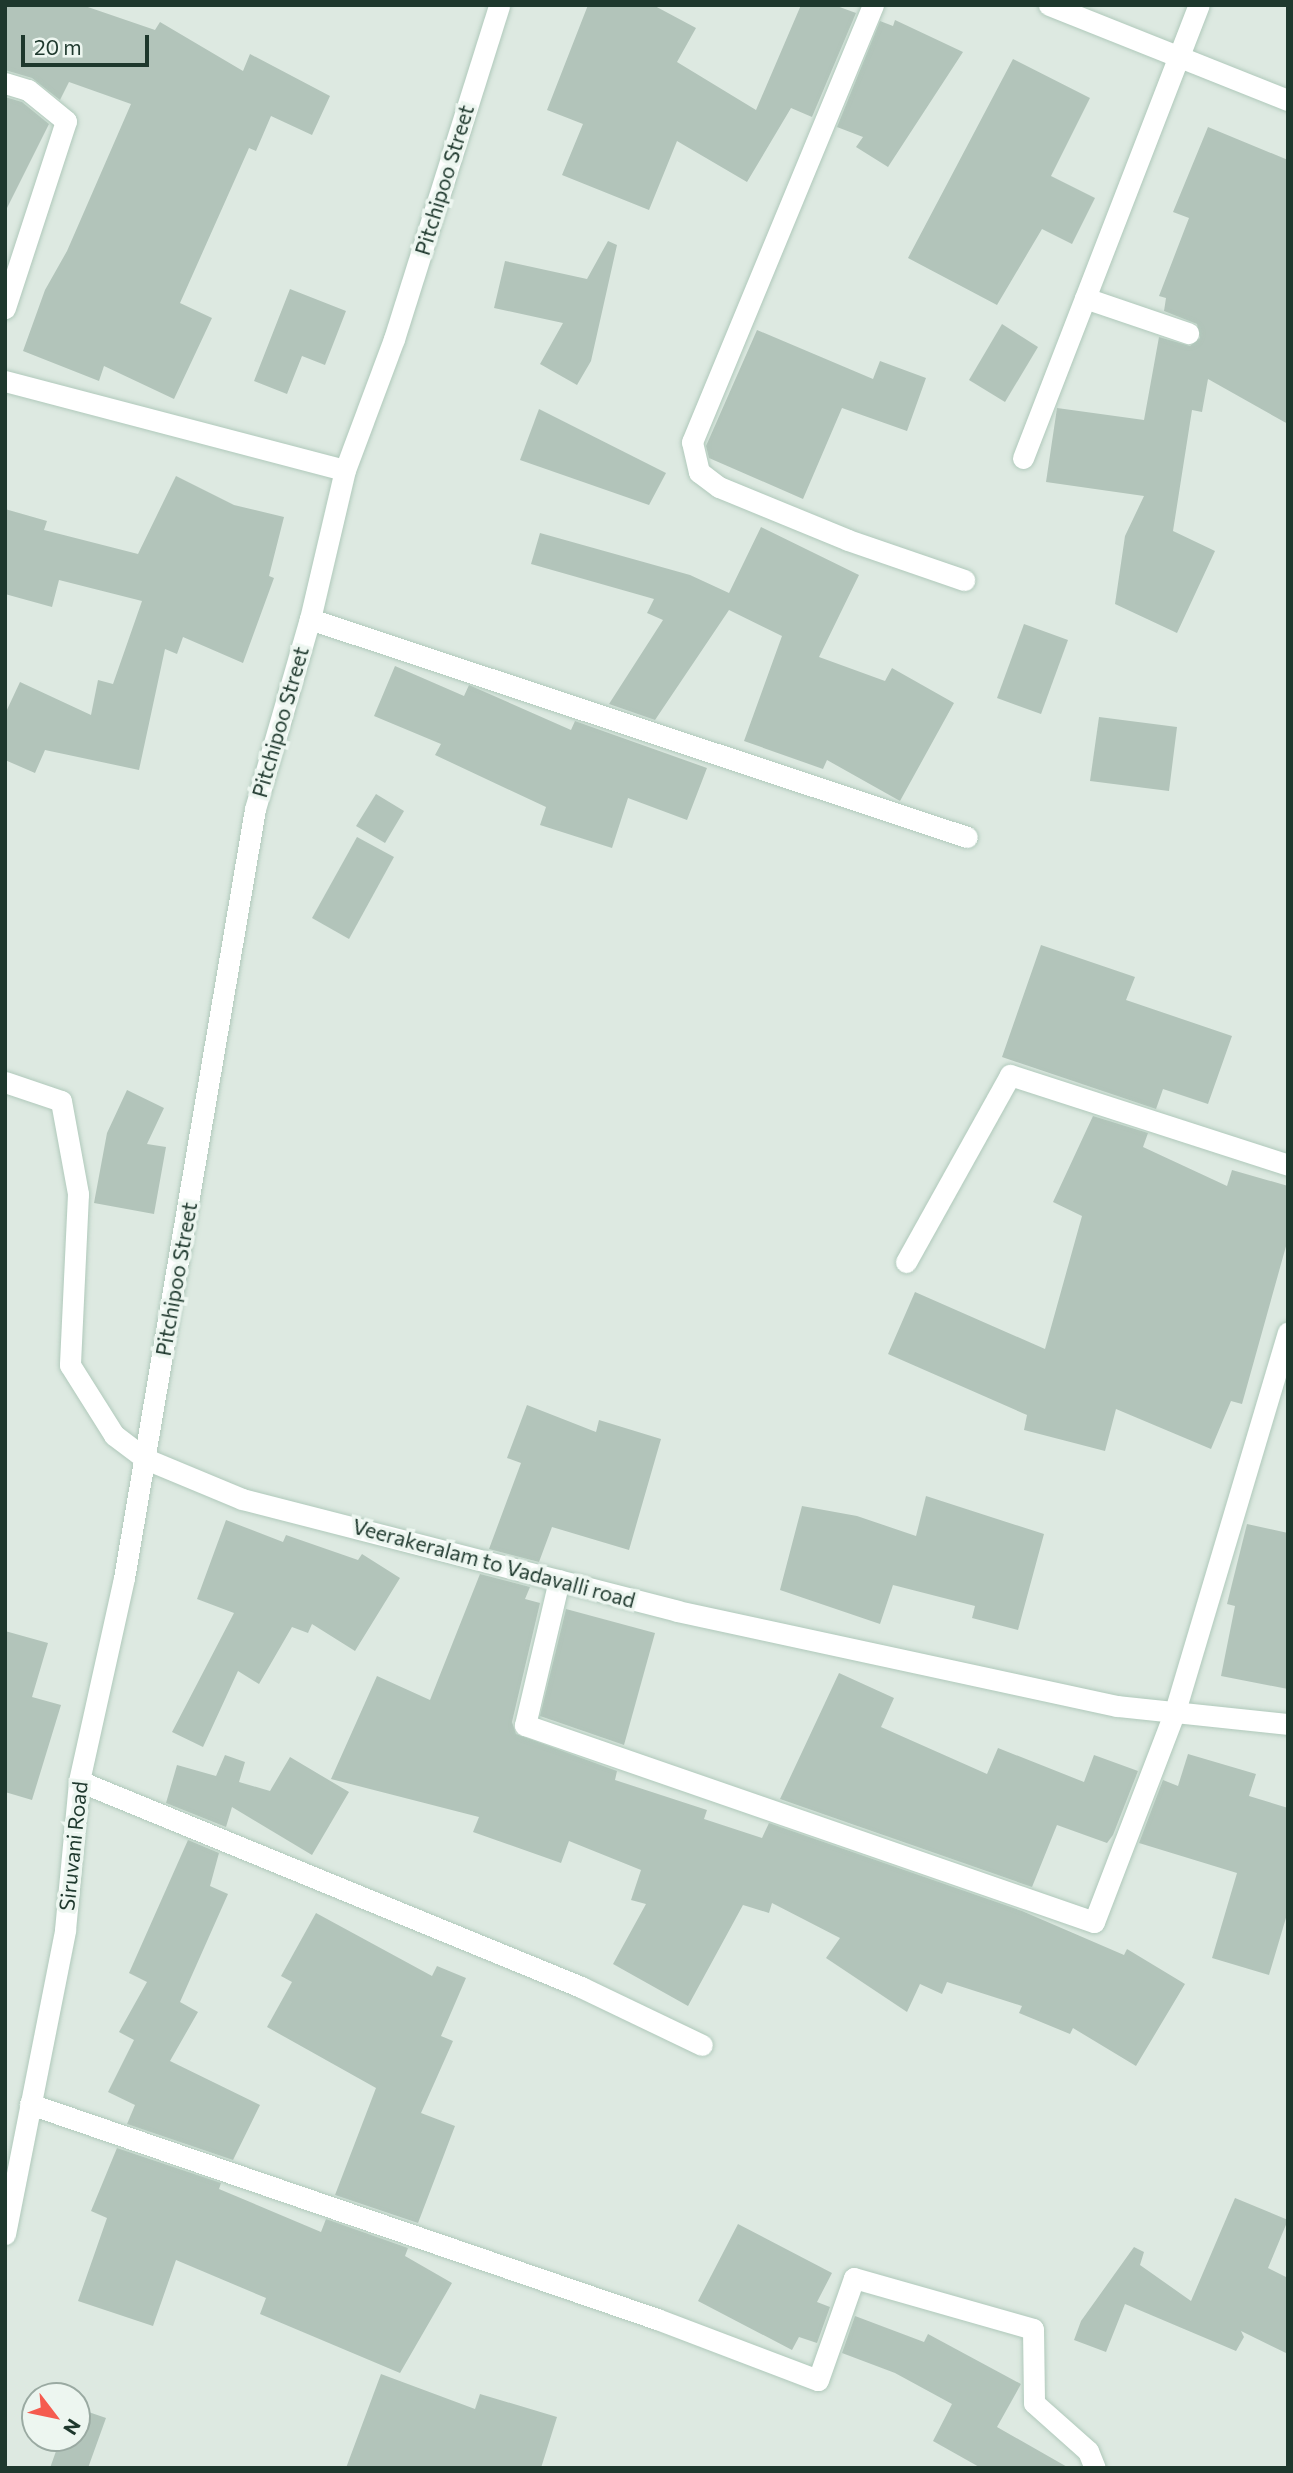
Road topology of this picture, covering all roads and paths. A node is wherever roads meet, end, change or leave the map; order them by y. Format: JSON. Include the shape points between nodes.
{"nodes":[{"id":1,"x":499,"y":5,"type":"edge"},
{"id":2,"x":873,"y":5,"type":"edge"},
{"id":3,"x":1049,"y":5,"type":"edge"},
{"id":4,"x":1199,"y":5,"type":"edge"},
{"id":5,"x":1179,"y":57,"type":"junction"},
{"id":6,"x":5,"y":83,"type":"edge"},
{"id":7,"x":1288,"y":100,"type":"edge"},
{"id":8,"x":1085,"y":298,"type":"junction"},
{"id":9,"x":5,"y":308,"type":"edge"},
{"id":10,"x":1188,"y":333,"type":"dead end"},
{"id":11,"x":5,"y":381,"type":"edge"},
{"id":12,"x":1023,"y":458,"type":"dead end"},
{"id":13,"x":345,"y":470,"type":"junction"},
{"id":14,"x":964,"y":580,"type":"dead end"},
{"id":15,"x":310,"y":619,"type":"junction"},
{"id":16,"x":967,"y":838,"type":"dead end"},
{"id":17,"x":5,"y":1082,"type":"edge"},
{"id":18,"x":1288,"y":1165,"type":"edge"},
{"id":19,"x":906,"y":1262,"type":"dead end"},
{"id":20,"x":1288,"y":1332,"type":"edge"},
{"id":21,"x":146,"y":1459,"type":"junction"},
{"id":22,"x":559,"y":1580,"type":"junction"},
{"id":23,"x":1175,"y":1711,"type":"junction"},
{"id":24,"x":1288,"y":1724,"type":"edge"},
{"id":25,"x":79,"y":1781,"type":"junction"},
{"id":26,"x":702,"y":2045,"type":"dead end"},
{"id":27,"x":30,"y":2104,"type":"junction"},
{"id":28,"x":5,"y":2234,"type":"edge"},
{"id":29,"x":1095,"y":2468,"type":"edge"}],
"edges":[{"from":1,"to":13,"type":"street","name":"Pitchipoo Street","via":[[394,339]]},
{"from":2,"to":14,"type":"street","via":[[692,442],[699,472],[719,487]]},
{"from":3,"to":5,"type":"street"},
{"from":4,"to":5,"type":"street"},
{"from":5,"to":7,"type":"street"},
{"from":5,"to":8,"type":"street"},
{"from":6,"to":9,"type":"street","via":[[28,90],[66,121]]},
{"from":8,"to":10,"type":"street"},
{"from":8,"to":12,"type":"street"},
{"from":11,"to":13,"type":"street"},
{"from":13,"to":15,"type":"street","name":"Pitchipoo Street"},
{"from":15,"to":16,"type":"street"},
{"from":15,"to":21,"type":"street","name":"Pitchipoo Street","via":[[255,809]]},
{"from":17,"to":21,"type":"street","name":"Veerakeralam to Vadavalli road","via":[[61,1101],[78,1194],[70,1365],[114,1434]]},
{"from":18,"to":19,"type":"street","via":[[1010,1075]]},
{"from":20,"to":23,"type":"street"},
{"from":21,"to":22,"type":"street","name":"Veerakeralam to Vadavalli road","via":[[242,1499]]},
{"from":21,"to":25,"type":"street","name":"Siruvani Road"},
{"from":22,"to":23,"type":"street","name":"Veerakeralam to Vadavalli road","via":[[853,1651],[1117,1706]]},
{"from":22,"to":23,"type":"street","via":[[525,1725],[1094,1922]]},
{"from":23,"to":24,"type":"street","name":"Veerakeralam to Vadavalli road"},
{"from":25,"to":26,"type":"street","via":[[582,1987]]},
{"from":25,"to":27,"type":"street","name":"Siruvani Road","via":[[65,1930]]},
{"from":27,"to":28,"type":"street","name":"Siruvani Road"},
{"from":27,"to":29,"type":"street","via":[[657,2319],[818,2380],[854,2278],[1032,2329],[1034,2403],[1088,2451]]}]}
